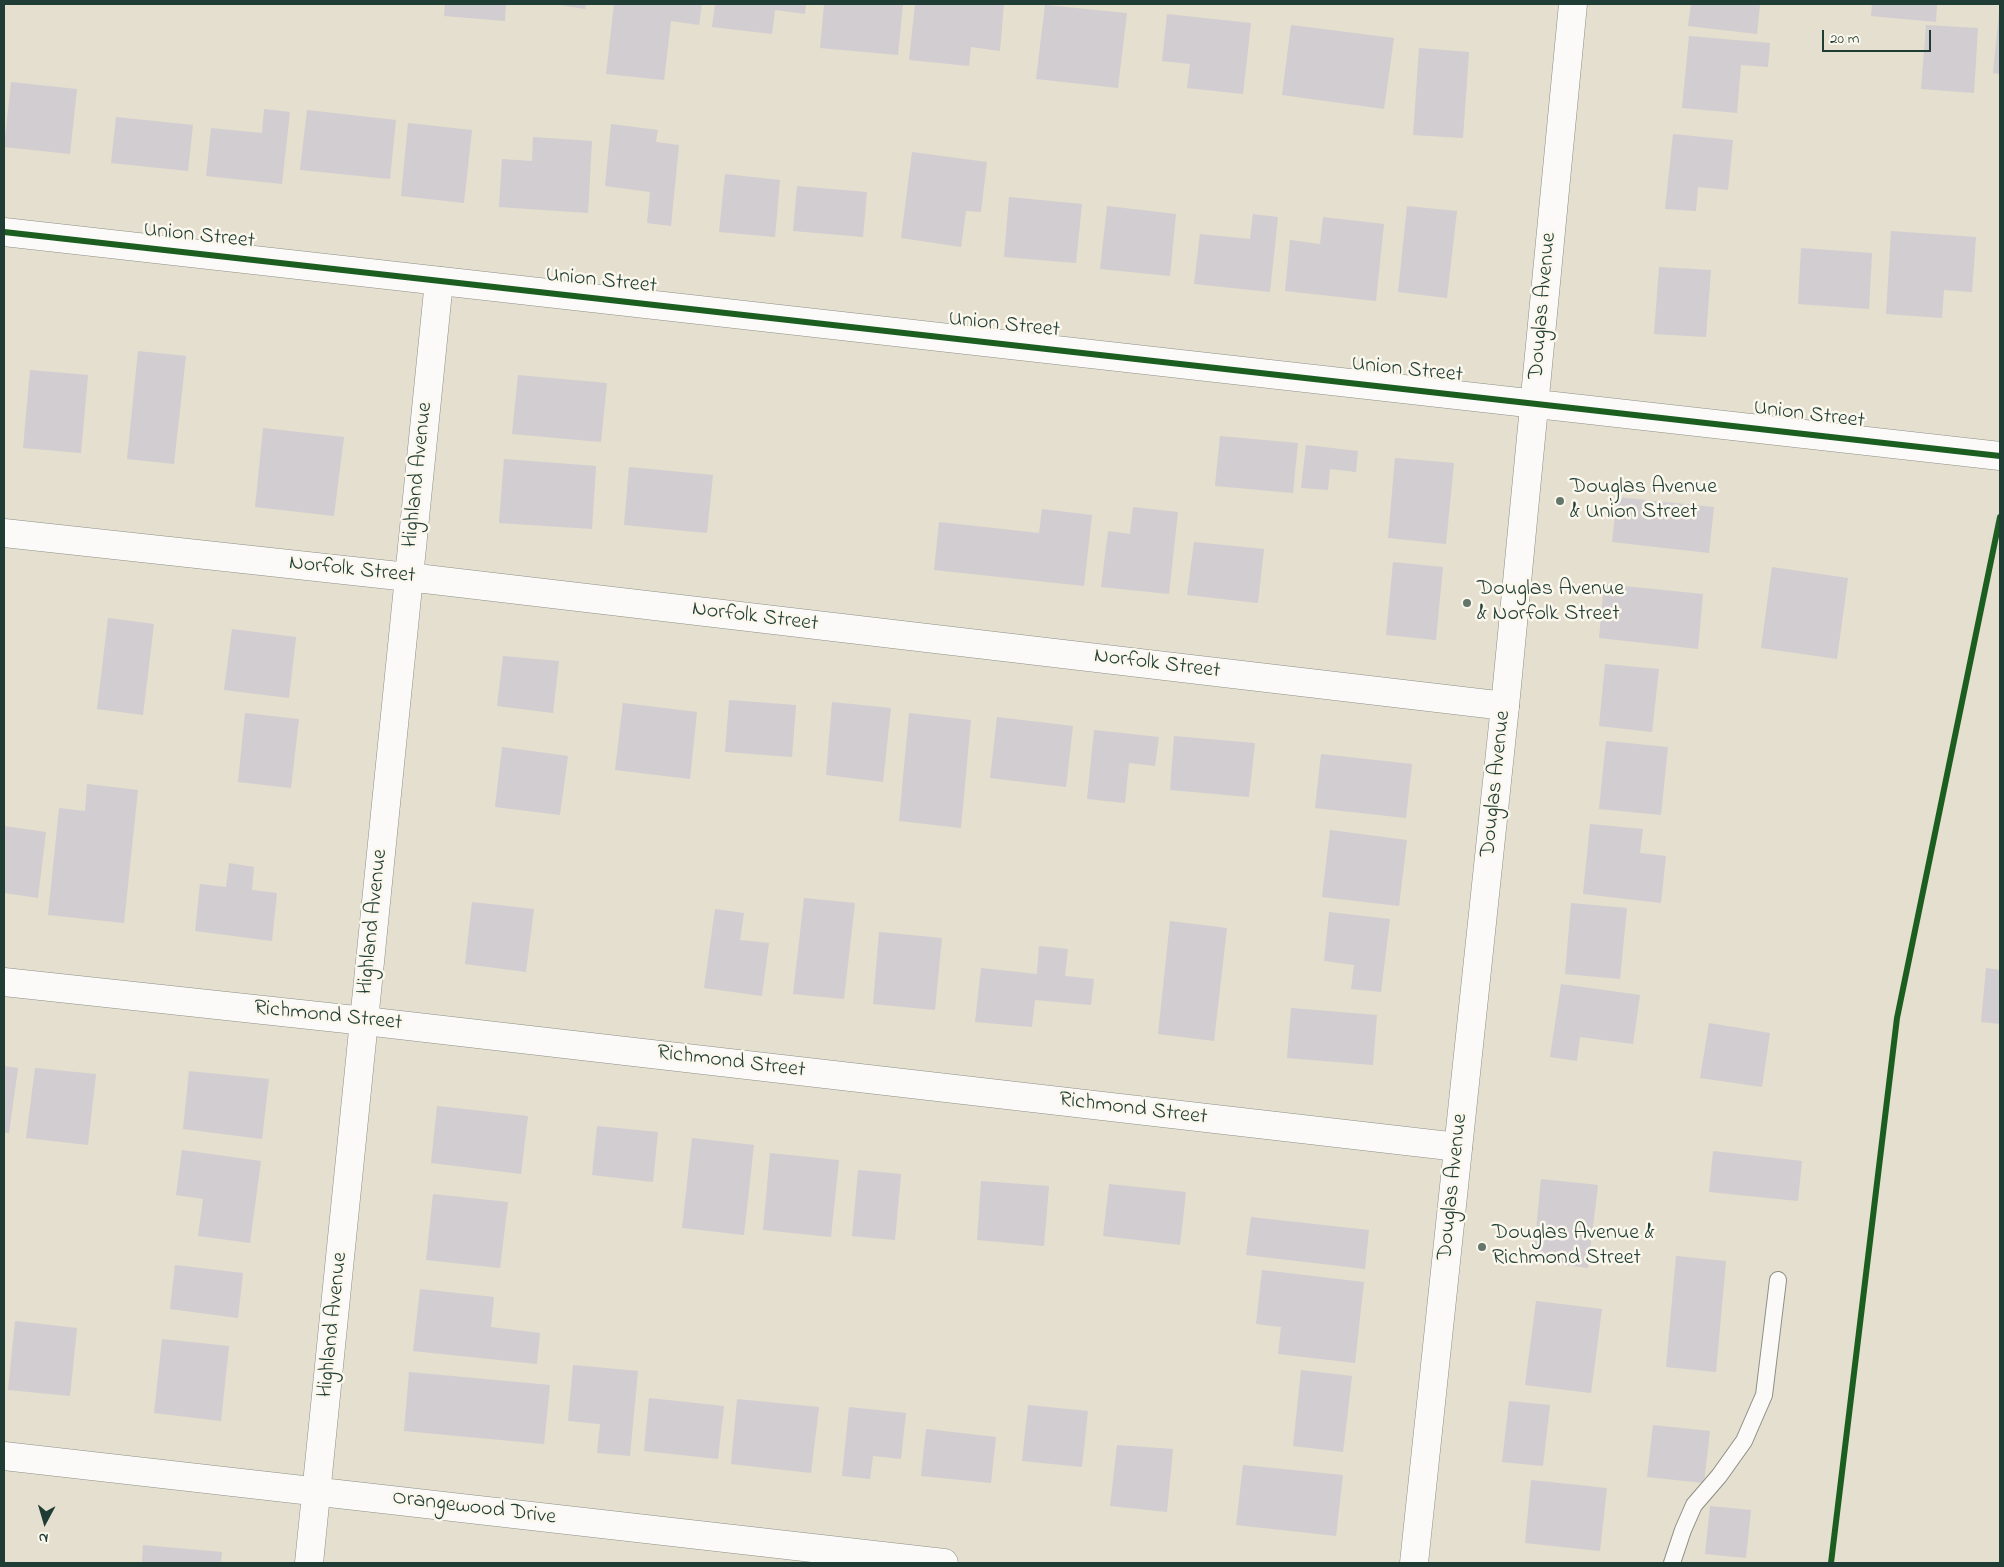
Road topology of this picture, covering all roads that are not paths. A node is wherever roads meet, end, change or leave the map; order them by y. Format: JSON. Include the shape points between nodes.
{"nodes":[{"id":1,"x":1573,"y":4,"type":"edge"},
{"id":2,"x":4,"y":232,"type":"edge"},
{"id":3,"x":438,"y":281,"type":"junction"},
{"id":4,"x":1535,"y":402,"type":"junction"},
{"id":5,"x":2000,"y":456,"type":"edge"},
{"id":6,"x":4,"y":534,"type":"edge"},
{"id":7,"x":408,"y":577,"type":"junction"},
{"id":8,"x":1505,"y":706,"type":"junction"},
{"id":9,"x":4,"y":982,"type":"edge"},
{"id":10,"x":364,"y":1021,"type":"junction"},
{"id":11,"x":1458,"y":1147,"type":"junction"},
{"id":12,"x":1778,"y":1280,"type":"dead end"},
{"id":13,"x":4,"y":1456,"type":"edge"},
{"id":14,"x":317,"y":1491,"type":"junction"},
{"id":15,"x":309,"y":1563,"type":"edge"},
{"id":16,"x":944,"y":1563,"type":"edge"},
{"id":17,"x":1414,"y":1563,"type":"edge"},
{"id":18,"x":1672,"y":1563,"type":"edge"}],
"edges":[{"from":1,"to":4,"type":"street","name":"Douglas Avenue"},
{"from":2,"to":3,"type":"street","name":"Union Street"},
{"from":3,"to":4,"type":"street","name":"Union Street"},
{"from":3,"to":7,"type":"street","name":"Highland Avenue"},
{"from":4,"to":5,"type":"street","name":"Union Street"},
{"from":4,"to":8,"type":"street","name":"Douglas Avenue"},
{"from":6,"to":7,"type":"street","name":"Norfolk Street"},
{"from":7,"to":8,"type":"street","name":"Norfolk Street"},
{"from":7,"to":10,"type":"street","name":"Highland Avenue"},
{"from":8,"to":11,"type":"street","name":"Douglas Avenue"},
{"from":9,"to":10,"type":"street","name":"Richmond Street"},
{"from":10,"to":11,"type":"street","name":"Richmond Street"},
{"from":10,"to":14,"type":"street","name":"Highland Avenue"},
{"from":11,"to":17,"type":"street","name":"Douglas Avenue"},
{"from":12,"to":18,"type":"lane","via":[[1764,1395],[1744,1441],[1694,1505]]},
{"from":13,"to":14,"type":"street","name":"Orangewood Drive"},
{"from":14,"to":15,"type":"street","name":"Highland Avenue"},
{"from":14,"to":16,"type":"street","name":"Orangewood Drive"}]}
